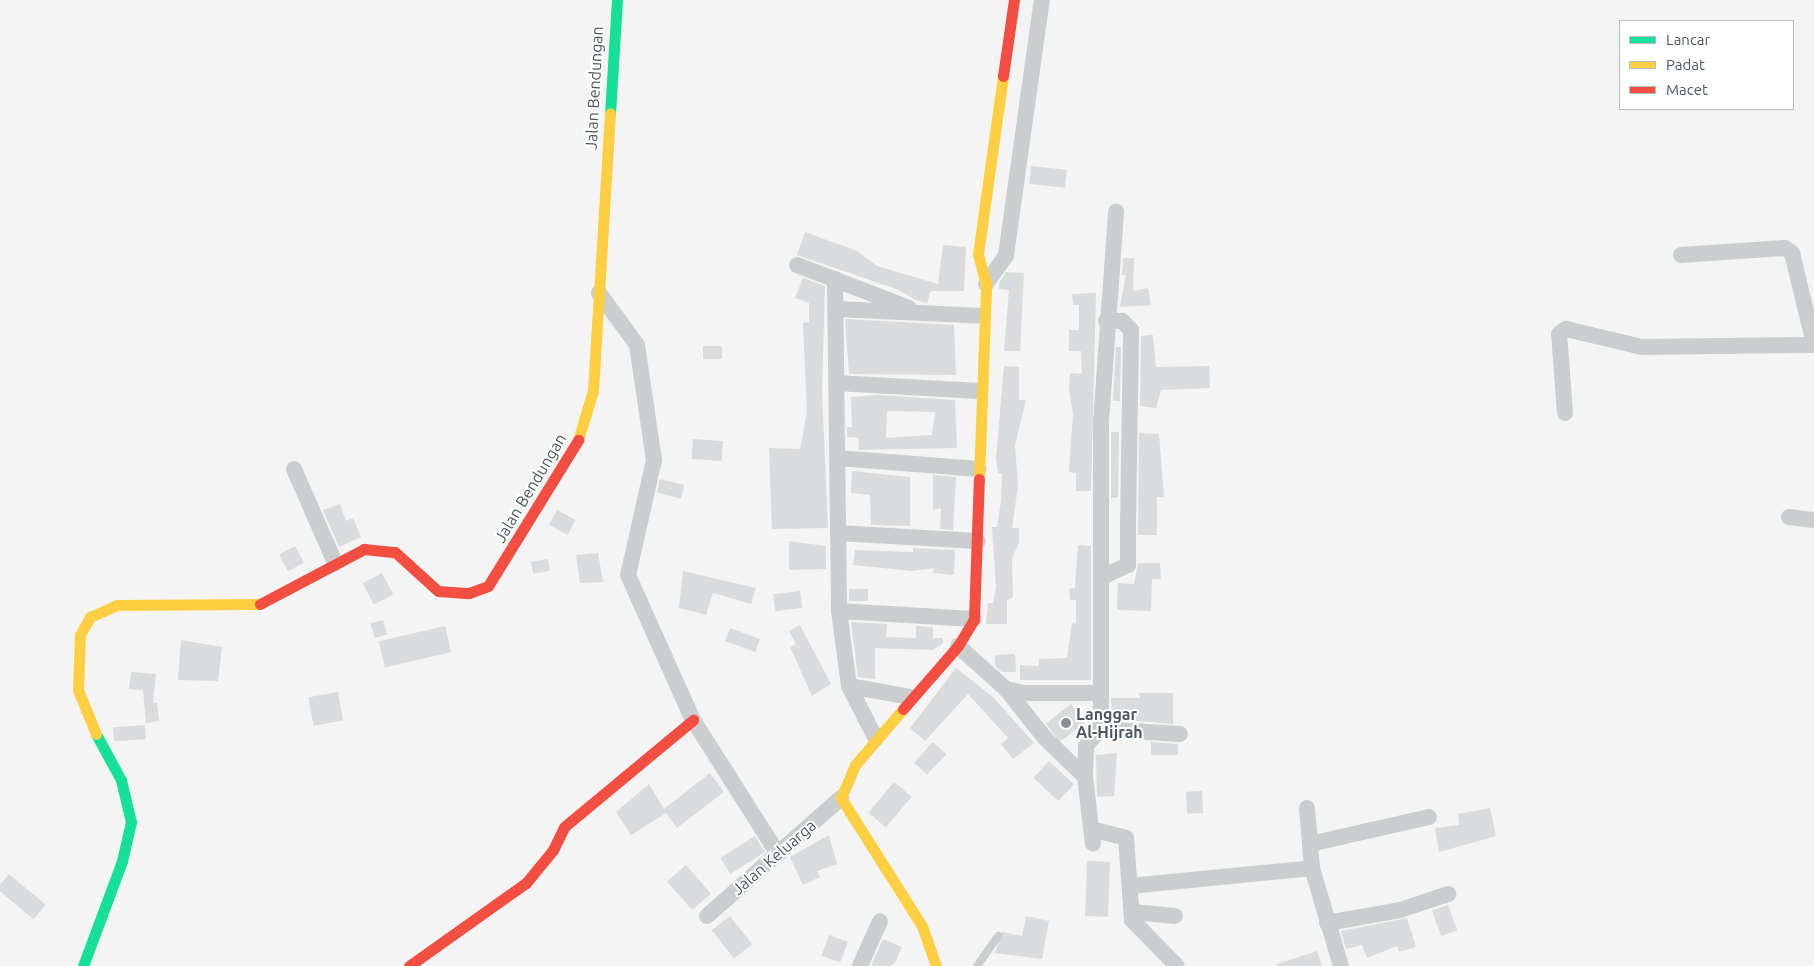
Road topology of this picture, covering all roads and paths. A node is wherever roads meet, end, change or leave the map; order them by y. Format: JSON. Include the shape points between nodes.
{"nodes":[{"id":1,"x":617,"y":0,"type":"edge"},
{"id":2,"x":1014,"y":0,"type":"edge"},
{"id":3,"x":1042,"y":0,"type":"edge"},
{"id":4,"x":1116,"y":212,"type":"dead end"},
{"id":5,"x":1681,"y":255,"type":"dead end"},
{"id":6,"x":797,"y":265,"type":"dead end"},
{"id":7,"x":835,"y":279,"type":"junction"},
{"id":8,"x":986,"y":284,"type":"junction"},
{"id":9,"x":599,"y":292,"type":"junction"},
{"id":10,"x":837,"y":308,"type":"junction"},
{"id":11,"x":916,"y":311,"type":"junction"},
{"id":12,"x":982,"y":316,"type":"junction"},
{"id":13,"x":1106,"y":321,"type":"junction"},
{"id":14,"x":1814,"y":345,"type":"edge"},
{"id":15,"x":836,"y":383,"type":"junction"},
{"id":16,"x":979,"y":391,"type":"junction"},
{"id":17,"x":1565,"y":413,"type":"dead end"},
{"id":18,"x":1128,"y":420,"type":"junction"},
{"id":19,"x":1101,"y":422,"type":"junction"},
{"id":20,"x":838,"y":458,"type":"junction"},
{"id":21,"x":294,"y":469,"type":"dead end"},
{"id":22,"x":979,"y":469,"type":"junction"},
{"id":23,"x":1129,"y":480,"type":"junction"},
{"id":24,"x":1101,"y":481,"type":"junction"},
{"id":25,"x":1789,"y":516,"type":"dead end"},
{"id":26,"x":1814,"y":520,"type":"edge"},
{"id":27,"x":838,"y":533,"type":"junction"},
{"id":28,"x":978,"y":541,"type":"junction"},
{"id":29,"x":334,"y":563,"type":"junction"},
{"id":30,"x":1102,"y":577,"type":"junction"},
{"id":31,"x":839,"y":611,"type":"junction"},
{"id":32,"x":974,"y":619,"type":"junction"},
{"id":33,"x":958,"y":646,"type":"junction"},
{"id":34,"x":849,"y":686,"type":"junction"},
{"id":35,"x":1006,"y":689,"type":"junction"},
{"id":36,"x":1098,"y":693,"type":"junction"},
{"id":37,"x":910,"y":697,"type":"junction"},
{"id":38,"x":693,"y":720,"type":"junction"},
{"id":39,"x":1100,"y":729,"type":"junction"},
{"id":40,"x":1180,"y":734,"type":"dead end"},
{"id":41,"x":876,"y":739,"type":"junction"},
{"id":42,"x":1085,"y":777,"type":"junction"},
{"id":43,"x":842,"y":798,"type":"junction"},
{"id":44,"x":1307,"y":808,"type":"dead end"},
{"id":45,"x":1429,"y":816,"type":"dead end"},
{"id":46,"x":1310,"y":844,"type":"junction"},
{"id":47,"x":778,"y":854,"type":"junction"},
{"id":48,"x":1312,"y":868,"type":"junction"},
{"id":49,"x":1130,"y":886,"type":"junction"},
{"id":50,"x":1448,"y":894,"type":"dead end"},
{"id":51,"x":1133,"y":912,"type":"junction"},
{"id":52,"x":707,"y":916,"type":"dead end"},
{"id":53,"x":1175,"y":916,"type":"dead end"},
{"id":54,"x":880,"y":921,"type":"dead end"},
{"id":55,"x":1327,"y":923,"type":"junction"},
{"id":56,"x":998,"y":936,"type":"dead end"},
{"id":57,"x":939,"y":963,"type":"edge"},
{"id":58,"x":83,"y":966,"type":"edge"},
{"id":59,"x":409,"y":966,"type":"edge"},
{"id":60,"x":860,"y":966,"type":"edge"},
{"id":61,"x":977,"y":966,"type":"edge"},
{"id":62,"x":1177,"y":966,"type":"edge"},
{"id":63,"x":1341,"y":966,"type":"edge"}],
"edges":[{"from":1,"to":9,"type":"street","name":"Jalan Bendungan"},
{"from":2,"to":8,"type":"street","via":[[978,254]]},
{"from":3,"to":8,"type":"street","via":[[1006,255]]},
{"from":4,"to":13,"type":"street"},
{"from":5,"to":14,"type":"street","via":[[1785,248],[1792,253]]},
{"from":6,"to":7,"type":"street"},
{"from":7,"to":10,"type":"street"},
{"from":7,"to":11,"type":"street"},
{"from":8,"to":12,"type":"street"},
{"from":9,"to":29,"type":"street","name":"Jalan Bendungan","via":[[588,416],[577,444],[492,582],[470,593],[438,590],[402,557],[383,549],[364,549]]},
{"from":9,"to":38,"type":"street","via":[[637,345],[653,451],[650,488],[628,575]]},
{"from":10,"to":11,"type":"street"},
{"from":10,"to":15,"type":"street"},
{"from":11,"to":12,"type":"street"},
{"from":12,"to":16,"type":"street"},
{"from":13,"to":18,"type":"street","via":[[1122,321],[1131,330]]},
{"from":13,"to":19,"type":"street"},
{"from":14,"to":17,"type":"street","via":[[1642,347],[1566,330],[1559,334]]},
{"from":15,"to":16,"type":"street"},
{"from":15,"to":20,"type":"street"},
{"from":16,"to":22,"type":"street"},
{"from":18,"to":19,"type":"street"},
{"from":18,"to":23,"type":"street"},
{"from":19,"to":24,"type":"street"},
{"from":20,"to":22,"type":"street"},
{"from":20,"to":27,"type":"street"},
{"from":21,"to":29,"type":"street"},
{"from":22,"to":28,"type":"street"},
{"from":23,"to":24,"type":"street"},
{"from":23,"to":30,"type":"street","via":[[1128,565]]},
{"from":24,"to":30,"type":"street"},
{"from":25,"to":26,"type":"street"},
{"from":27,"to":28,"type":"street"},
{"from":27,"to":31,"type":"street"},
{"from":28,"to":32,"type":"street"},
{"from":29,"to":58,"type":"street","name":"Jalan Bendungan","via":[[270,602],[238,607],[117,605],[98,611],[84,626],[76,664],[86,717],[121,780],[131,822],[122,861]]},
{"from":30,"to":36,"type":"street"},
{"from":31,"to":32,"type":"street"},
{"from":31,"to":34,"type":"street"},
{"from":32,"to":33,"type":"street"},
{"from":33,"to":35,"type":"street"},
{"from":33,"to":37,"type":"street"},
{"from":34,"to":37,"type":"street"},
{"from":34,"to":41,"type":"street"},
{"from":35,"to":36,"type":"street","via":[[1024,693]]},
{"from":35,"to":42,"type":"street","via":[[1044,737]]},
{"from":36,"to":39,"type":"street"},
{"from":37,"to":41,"type":"street"},
{"from":38,"to":47,"type":"street"},
{"from":38,"to":59,"type":"street","via":[[564,828],[549,856],[526,883]]},
{"from":39,"to":40,"type":"street"},
{"from":39,"to":42,"type":"street","via":[[1086,746]]},
{"from":41,"to":43,"type":"street","via":[[844,782]]},
{"from":42,"to":49,"type":"street","via":[[1092,837],[1126,838]]},
{"from":43,"to":47,"type":"street","name":"Jalan Keluarga"},
{"from":43,"to":57,"type":"street","via":[[922,926]]},
{"from":44,"to":46,"type":"street"},
{"from":45,"to":46,"type":"street"},
{"from":46,"to":48,"type":"street"},
{"from":47,"to":52,"type":"street","name":"Jalan Keluarga"},
{"from":48,"to":49,"type":"street"},
{"from":48,"to":55,"type":"street"},
{"from":49,"to":51,"type":"street"},
{"from":50,"to":55,"type":"street","via":[[1400,910]]},
{"from":51,"to":53,"type":"street"},
{"from":51,"to":62,"type":"street","via":[[1132,920]]},
{"from":54,"to":60,"type":"street"},
{"from":55,"to":63,"type":"street"},
{"from":56,"to":61,"type":"lane"}]}
